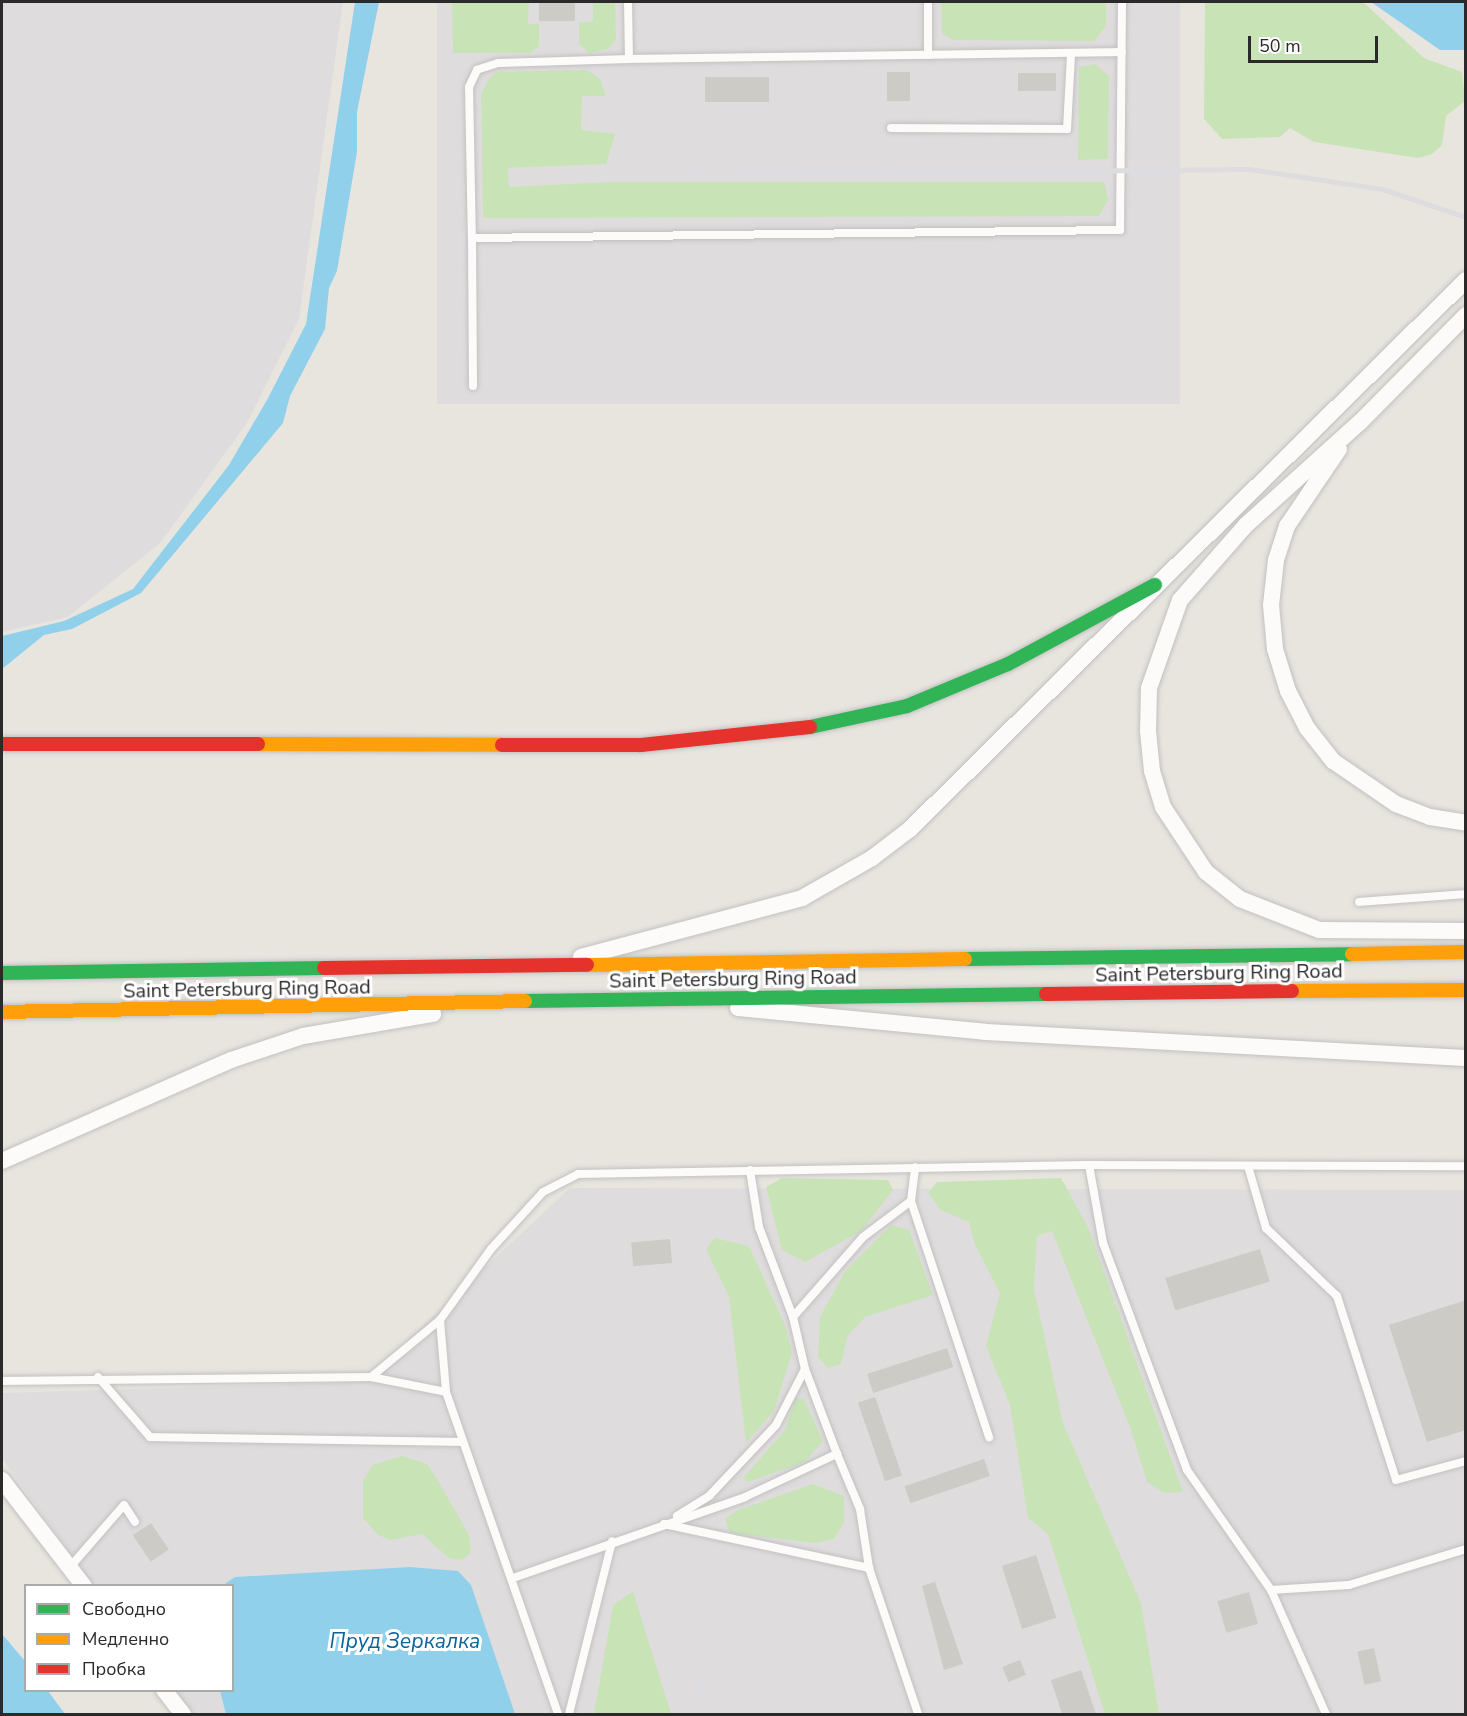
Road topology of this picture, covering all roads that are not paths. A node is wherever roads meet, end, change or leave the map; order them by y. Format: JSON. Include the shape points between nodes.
{"nodes":[{"id":1,"x":628,"y":2,"type":"edge"},
{"id":2,"x":928,"y":2,"type":"edge"},
{"id":3,"x":1122,"y":2,"type":"edge"},
{"id":4,"x":1122,"y":52,"type":"junction"},
{"id":5,"x":1071,"y":54,"type":"junction"},
{"id":6,"x":928,"y":55,"type":"junction"},
{"id":7,"x":629,"y":60,"type":"junction"},
{"id":8,"x":891,"y":129,"type":"dead end"},
{"id":9,"x":472,"y":238,"type":"junction"},
{"id":10,"x":1466,"y":280,"type":"edge"},
{"id":11,"x":1466,"y":315,"type":"edge"},
{"id":12,"x":473,"y":386,"type":"dead end"},
{"id":13,"x":1360,"y":422,"type":"junction"},
{"id":14,"x":1155,"y":585,"type":"junction"},
{"id":15,"x":2,"y":744,"type":"edge"},
{"id":16,"x":1466,"y":824,"type":"edge"},
{"id":17,"x":1466,"y":894,"type":"edge"},
{"id":18,"x":1359,"y":902,"type":"dead end"},
{"id":19,"x":1466,"y":931,"type":"edge"},
{"id":20,"x":1466,"y":952,"type":"edge"},
{"id":21,"x":549,"y":968,"type":"junction"},
{"id":22,"x":2,"y":973,"type":"edge"},
{"id":23,"x":1466,"y":990,"type":"edge"},
{"id":24,"x":656,"y":1001,"type":"junction"},
{"id":25,"x":498,"y":1004,"type":"junction"},
{"id":26,"x":2,"y":1012,"type":"edge"},
{"id":27,"x":1466,"y":1058,"type":"edge"},
{"id":28,"x":2,"y":1161,"type":"edge"},
{"id":29,"x":1089,"y":1165,"type":"junction"},
{"id":30,"x":1248,"y":1166,"type":"junction"},
{"id":31,"x":1466,"y":1166,"type":"edge"},
{"id":32,"x":915,"y":1167,"type":"junction"},
{"id":33,"x":750,"y":1170,"type":"junction"},
{"id":34,"x":911,"y":1201,"type":"junction"},
{"id":35,"x":793,"y":1317,"type":"junction"},
{"id":36,"x":440,"y":1320,"type":"junction"},
{"id":37,"x":805,"y":1370,"type":"junction"},
{"id":38,"x":98,"y":1377,"type":"junction"},
{"id":39,"x":371,"y":1377,"type":"junction"},
{"id":40,"x":2,"y":1381,"type":"edge"},
{"id":41,"x":446,"y":1392,"type":"junction"},
{"id":42,"x":989,"y":1437,"type":"dead end"},
{"id":43,"x":461,"y":1442,"type":"junction"},
{"id":44,"x":837,"y":1454,"type":"junction"},
{"id":45,"x":1466,"y":1461,"type":"edge"},
{"id":46,"x":2,"y":1480,"type":"edge"},
{"id":47,"x":135,"y":1522,"type":"dead end"},
{"id":48,"x":664,"y":1524,"type":"junction"},
{"id":49,"x":612,"y":1541,"type":"junction"},
{"id":50,"x":1466,"y":1550,"type":"edge"},
{"id":51,"x":70,"y":1567,"type":"junction"},
{"id":52,"x":869,"y":1568,"type":"junction"},
{"id":53,"x":513,"y":1578,"type":"junction"},
{"id":54,"x":83,"y":1584,"type":"edge"},
{"id":55,"x":1271,"y":1590,"type":"junction"},
{"id":56,"x":166,"y":1692,"type":"edge"},
{"id":57,"x":183,"y":1714,"type":"edge"},
{"id":58,"x":558,"y":1714,"type":"edge"},
{"id":59,"x":569,"y":1714,"type":"edge"},
{"id":60,"x":918,"y":1714,"type":"edge"},
{"id":61,"x":1326,"y":1714,"type":"edge"}],
"edges":[{"from":1,"to":7,"type":"lane"},
{"from":2,"to":6,"type":"lane"},
{"from":3,"to":4,"type":"lane"},
{"from":4,"to":5,"type":"lane"},
{"from":4,"to":9,"type":"lane","via":[[1120,230]]},
{"from":5,"to":6,"type":"lane"},
{"from":5,"to":8,"type":"lane","via":[[1067,129]]},
{"from":6,"to":7,"type":"lane"},
{"from":7,"to":9,"type":"lane","via":[[498,63],[477,70],[469,87]]},
{"from":9,"to":12,"type":"lane"},
{"from":10,"to":14,"type":"street","via":[[1342,407]]},
{"from":11,"to":13,"type":"street"},
{"from":13,"to":16,"type":"street","via":[[1287,526],[1276,560],[1271,605],[1275,649],[1307,728],[1333,761],[1396,804],[1430,817]]},
{"from":13,"to":19,"type":"street","via":[[1246,525],[1180,600],[1149,688],[1152,771],[1164,807],[1206,872],[1240,899],[1319,930]]},
{"from":14,"to":15,"type":"main road","via":[[1008,664],[907,706],[799,729],[641,744]]},
{"from":14,"to":21,"type":"street","via":[[965,777],[910,830],[872,858],[802,898],[725,922],[630,940]]},
{"from":17,"to":18,"type":"lane"},
{"from":20,"to":21,"type":"main road","name":"Saint Petersburg Ring Road"},
{"from":21,"to":22,"type":"main road","name":"Saint Petersburg Ring Road"},
{"from":23,"to":24,"type":"main road","name":"Saint Petersburg Ring Road"},
{"from":24,"to":25,"type":"main road","name":"Saint Petersburg Ring Road"},
{"from":24,"to":27,"type":"street","via":[[995,1032]]},
{"from":25,"to":26,"type":"main road","name":"Saint Petersburg Ring Road"},
{"from":25,"to":28,"type":"street","via":[[303,1036],[163,1088]]},
{"from":29,"to":30,"type":"lane"},
{"from":29,"to":32,"type":"lane"},
{"from":29,"to":55,"type":"lane","via":[[1103,1243],[1187,1470]]},
{"from":30,"to":31,"type":"lane"},
{"from":30,"to":45,"type":"lane","via":[[1266,1228],[1336,1296],[1396,1480]]},
{"from":32,"to":33,"type":"lane"},
{"from":32,"to":34,"type":"lane"},
{"from":33,"to":35,"type":"lane","via":[[759,1227]]},
{"from":33,"to":36,"type":"lane","via":[[590,1173],[569,1178],[543,1192],[491,1249]]},
{"from":34,"to":35,"type":"lane","via":[[863,1237]]},
{"from":34,"to":42,"type":"lane"},
{"from":35,"to":37,"type":"lane"},
{"from":36,"to":39,"type":"lane"},
{"from":36,"to":41,"type":"lane"},
{"from":37,"to":44,"type":"lane"},
{"from":37,"to":48,"type":"lane","via":[[776,1425],[710,1495]]},
{"from":38,"to":39,"type":"lane"},
{"from":38,"to":40,"type":"lane"},
{"from":38,"to":43,"type":"lane","via":[[150,1437]]},
{"from":39,"to":41,"type":"lane"},
{"from":41,"to":43,"type":"lane"},
{"from":43,"to":53,"type":"lane"},
{"from":44,"to":48,"type":"lane","via":[[745,1497]]},
{"from":44,"to":52,"type":"lane","via":[[860,1509]]},
{"from":46,"to":51,"type":"street"},
{"from":47,"to":51,"type":"lane","via":[[124,1505]]},
{"from":48,"to":49,"type":"lane"},
{"from":48,"to":52,"type":"lane"},
{"from":49,"to":53,"type":"lane"},
{"from":49,"to":59,"type":"lane"},
{"from":50,"to":55,"type":"lane","via":[[1349,1585]]},
{"from":51,"to":54,"type":"street"},
{"from":52,"to":60,"type":"lane"},
{"from":53,"to":58,"type":"lane"},
{"from":55,"to":61,"type":"lane"},
{"from":56,"to":57,"type":"street"}]}
